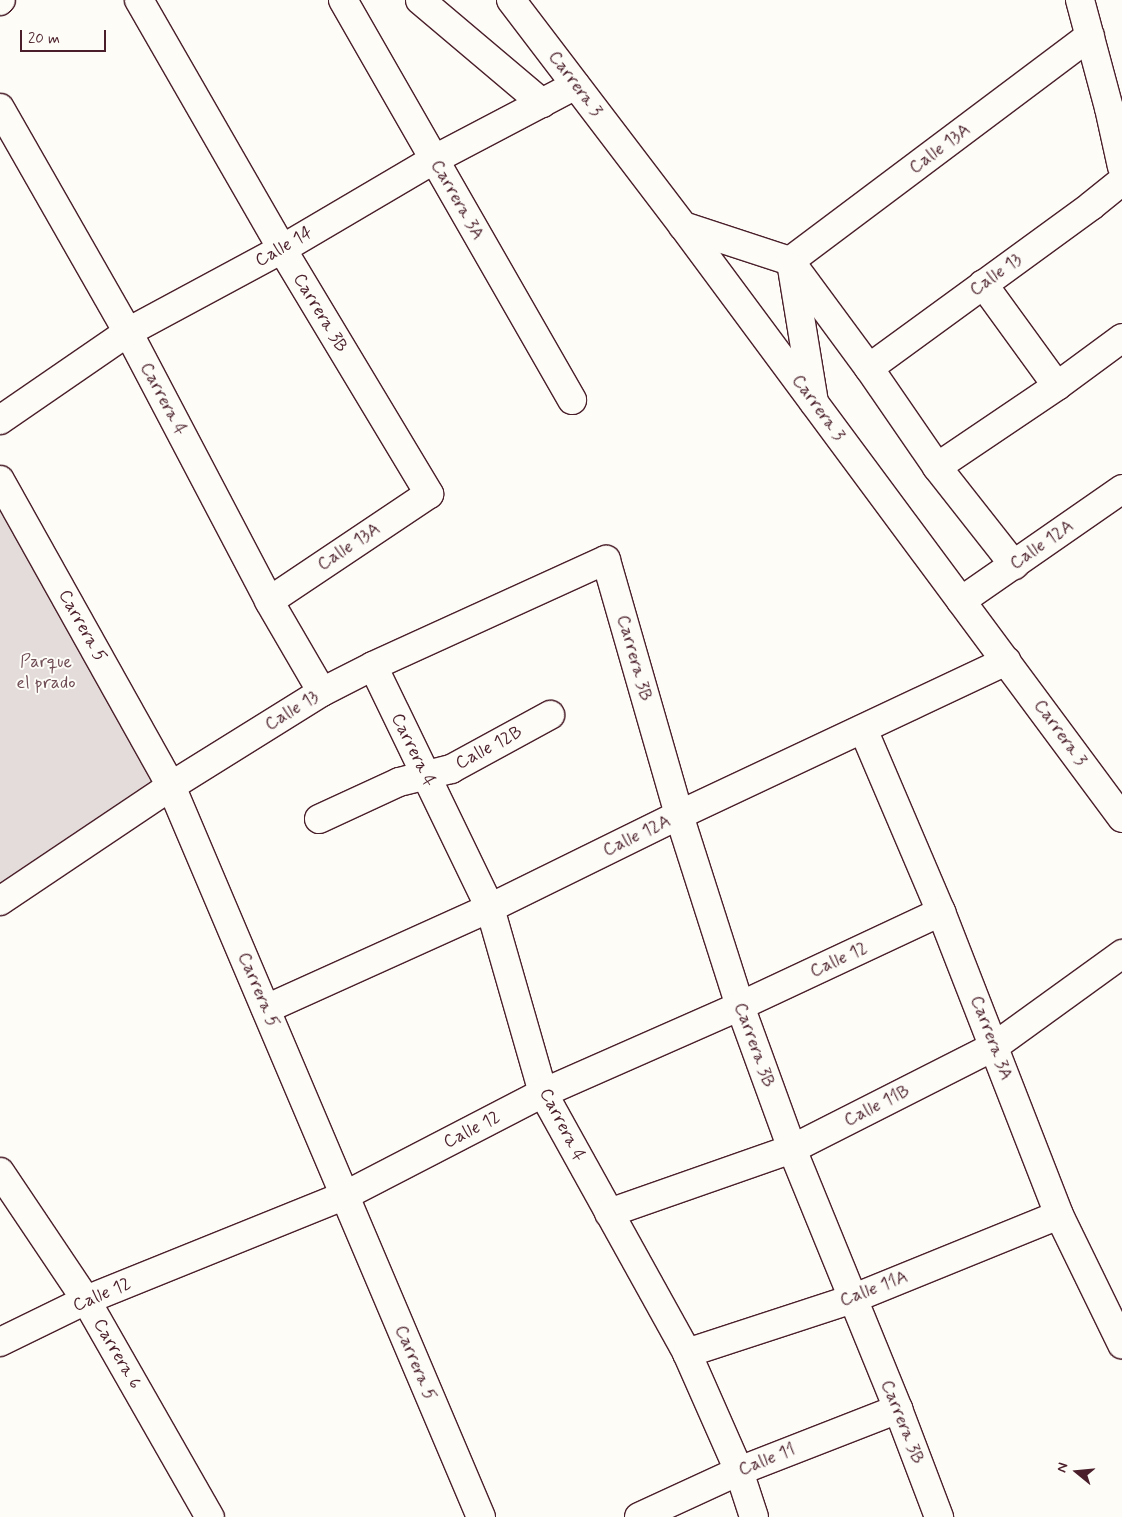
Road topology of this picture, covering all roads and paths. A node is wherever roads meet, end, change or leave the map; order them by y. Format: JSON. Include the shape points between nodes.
{"nodes":[{"id":1,"x":139,"y":0,"type":"edge"},
{"id":2,"x":343,"y":0,"type":"edge"},
{"id":3,"x":420,"y":0,"type":"edge"},
{"id":4,"x":511,"y":0,"type":"edge"},
{"id":5,"x":1080,"y":0,"type":"edge"},
{"id":6,"x":1090,"y":36,"type":"junction"},
{"id":7,"x":576,"y":86,"type":"junction"},
{"id":8,"x":542,"y":103,"type":"junction"},
{"id":9,"x":0,"y":108,"type":"edge"},
{"id":10,"x":433,"y":160,"type":"junction"},
{"id":11,"x":1122,"y":167,"type":"edge"},
{"id":12,"x":1122,"y":181,"type":"edge"},
{"id":13,"x":683,"y":226,"type":"junction"},
{"id":14,"x":282,"y":249,"type":"junction"},
{"id":15,"x":790,"y":262,"type":"junction"},
{"id":16,"x":983,"y":284,"type":"junction"},
{"id":17,"x":128,"y":332,"type":"junction"},
{"id":18,"x":1122,"y":338,"type":"edge"},
{"id":19,"x":869,"y":368,"type":"junction"},
{"id":20,"x":1057,"y":386,"type":"junction"},
{"id":21,"x":572,"y":400,"type":"dead end"},
{"id":22,"x":814,"y":402,"type":"junction"},
{"id":23,"x":0,"y":420,"type":"edge"},
{"id":24,"x":937,"y":467,"type":"junction"},
{"id":25,"x":0,"y":480,"type":"edge"},
{"id":26,"x":1122,"y":489,"type":"edge"},
{"id":27,"x":429,"y":494,"type":"joint"},
{"id":28,"x":606,"y":560,"type":"joint"},
{"id":29,"x":1014,"y":565,"type":"junction"},
{"id":30,"x":269,"y":601,"type":"junction"},
{"id":31,"x":961,"y":601,"type":"junction"},
{"id":32,"x":1007,"y":661,"type":"junction"},
{"id":33,"x":373,"y":666,"type":"junction"},
{"id":34,"x":322,"y":692,"type":"junction"},
{"id":35,"x":550,"y":716,"type":"dead end"},
{"id":36,"x":863,"y":729,"type":"junction"},
{"id":37,"x":426,"y":776,"type":"junction"},
{"id":38,"x":171,"y":786,"type":"junction"},
{"id":39,"x":679,"y":815,"type":"junction"},
{"id":40,"x":1122,"y":818,"type":"edge"},
{"id":41,"x":319,"y":819,"type":"dead end"},
{"id":42,"x":0,"y":901,"type":"edge"},
{"id":43,"x":490,"y":908,"type":"junction"},
{"id":44,"x":941,"y":912,"type":"junction"},
{"id":45,"x":1122,"y":954,"type":"edge"},
{"id":46,"x":740,"y":1006,"type":"junction"},
{"id":47,"x":266,"y":1009,"type":"junction"},
{"id":48,"x":995,"y":1046,"type":"junction"},
{"id":49,"x":543,"y":1093,"type":"junction"},
{"id":50,"x":792,"y":1149,"type":"junction"},
{"id":51,"x":0,"y":1172,"type":"edge"},
{"id":52,"x":344,"y":1196,"type":"junction"},
{"id":53,"x":608,"y":1213,"type":"junction"},
{"id":54,"x":1058,"y":1215,"type":"junction"},
{"id":55,"x":852,"y":1299,"type":"junction"},
{"id":56,"x":86,"y":1300,"type":"junction"},
{"id":57,"x":0,"y":1342,"type":"edge"},
{"id":58,"x":1122,"y":1344,"type":"edge"},
{"id":59,"x":686,"y":1353,"type":"junction"},
{"id":60,"x":898,"y":1409,"type":"junction"},
{"id":61,"x":739,"y":1471,"type":"junction"},
{"id":62,"x":210,"y":1517,"type":"edge"},
{"id":63,"x":481,"y":1517,"type":"edge"},
{"id":64,"x":639,"y":1517,"type":"edge"},
{"id":65,"x":754,"y":1517,"type":"edge"},
{"id":66,"x":939,"y":1517,"type":"edge"}],
"edges":[{"from":1,"to":14,"type":"street","name":"Carrera 3B"},
{"from":2,"to":10,"type":"street","name":"Carrera 3A"},
{"from":3,"to":8,"type":"street"},
{"from":4,"to":7,"type":"street","name":"Carrera 3"},
{"from":5,"to":6,"type":"street"},
{"from":6,"to":11,"type":"street"},
{"from":6,"to":15,"type":"street","name":"Calle 13A"},
{"from":7,"to":8,"type":"street","name":"Calle 14"},
{"from":7,"to":13,"type":"street","name":"Carrera 3"},
{"from":8,"to":10,"type":"street","name":"Calle 14"},
{"from":9,"to":17,"type":"street","name":"Carrera 4"},
{"from":10,"to":14,"type":"street","name":"Calle 14"},
{"from":10,"to":21,"type":"street","name":"Carrera 3A"},
{"from":12,"to":16,"type":"street","name":"Calle 13"},
{"from":13,"to":15,"type":"street"},
{"from":13,"to":22,"type":"street","name":"Carrera 3"},
{"from":14,"to":17,"type":"street","name":"Calle 14"},
{"from":14,"to":27,"type":"street","name":"Carrera 3B"},
{"from":15,"to":19,"type":"street"},
{"from":15,"to":22,"type":"street"},
{"from":16,"to":19,"type":"street","name":"Calle 13"},
{"from":16,"to":20,"type":"street"},
{"from":17,"to":23,"type":"street","name":"Calle 14"},
{"from":17,"to":30,"type":"street","name":"Carrera 4"},
{"from":18,"to":20,"type":"street"},
{"from":19,"to":24,"type":"street"},
{"from":20,"to":24,"type":"street"},
{"from":22,"to":31,"type":"street","name":"Carrera 3"},
{"from":24,"to":29,"type":"street"},
{"from":25,"to":38,"type":"street","name":"Carrera 5"},
{"from":26,"to":29,"type":"street","name":"Calle 12A"},
{"from":27,"to":30,"type":"street","name":"Calle 13A"},
{"from":28,"to":33,"type":"street","name":"Calle 13"},
{"from":28,"to":39,"type":"street","name":"Carrera 3B"},
{"from":29,"to":31,"type":"street","name":"Calle 12A"},
{"from":30,"to":34,"type":"street","name":"Carrera 4"},
{"from":31,"to":32,"type":"street","name":"Carrera 3"},
{"from":32,"to":36,"type":"street","name":"Calle 12A"},
{"from":32,"to":40,"type":"street","name":"Carrera 3"},
{"from":33,"to":34,"type":"street","name":"Calle 13"},
{"from":33,"to":37,"type":"street","name":"Carrera 4"},
{"from":34,"to":38,"type":"street","name":"Calle 13"},
{"from":35,"to":37,"type":"street","name":"Calle 12B","via":[[451,769]]},
{"from":36,"to":39,"type":"street","name":"Calle 12A"},
{"from":36,"to":44,"type":"street","name":"Carrera 3A"},
{"from":37,"to":41,"type":"street","name":"Calle 12B","via":[[399,782]]},
{"from":37,"to":43,"type":"street","name":"Carrera 4"},
{"from":38,"to":42,"type":"street","name":"Calle 13"},
{"from":38,"to":47,"type":"street","name":"Carrera 5"},
{"from":39,"to":43,"type":"street","name":"Calle 12A"},
{"from":39,"to":46,"type":"street","name":"Carrera 3B"},
{"from":43,"to":47,"type":"street","name":"Calle 12A"},
{"from":43,"to":49,"type":"street","name":"Carrera 4"},
{"from":44,"to":46,"type":"street","name":"Calle 12"},
{"from":44,"to":48,"type":"street","name":"Carrera 3A"},
{"from":45,"to":48,"type":"street","name":"Calle 11B"},
{"from":46,"to":49,"type":"street","name":"Calle 12"},
{"from":46,"to":50,"type":"street","name":"Carrera 3B"},
{"from":47,"to":52,"type":"street","name":"Carrera 5"},
{"from":48,"to":50,"type":"street","name":"Calle 11B"},
{"from":48,"to":54,"type":"street","name":"Carrera 3A"},
{"from":49,"to":52,"type":"street","name":"Calle 12"},
{"from":49,"to":53,"type":"street","name":"Carrera 4"},
{"from":50,"to":53,"type":"street","name":"Calle 11B"},
{"from":50,"to":55,"type":"street","name":"Carrera 3B"},
{"from":51,"to":56,"type":"street","name":"Carrera 6"},
{"from":52,"to":56,"type":"street","name":"Calle 12"},
{"from":52,"to":63,"type":"street","name":"Carrera 5"},
{"from":53,"to":59,"type":"street","name":"Carrera 4"},
{"from":54,"to":55,"type":"street","name":"Calle 11A"},
{"from":54,"to":58,"type":"street","name":"Carrera 3A"},
{"from":55,"to":59,"type":"street","name":"Calle 11A"},
{"from":55,"to":60,"type":"street","name":"Carrera 3B"},
{"from":56,"to":57,"type":"street","name":"Calle 12"},
{"from":56,"to":62,"type":"street","name":"Carrera 6"},
{"from":59,"to":61,"type":"street","name":"Carrera 4"},
{"from":60,"to":61,"type":"street","name":"Calle 11"},
{"from":60,"to":66,"type":"street","name":"Carrera 3B"},
{"from":61,"to":64,"type":"street","name":"Calle 11"},
{"from":61,"to":65,"type":"street","name":"Carrera 4"}]}
